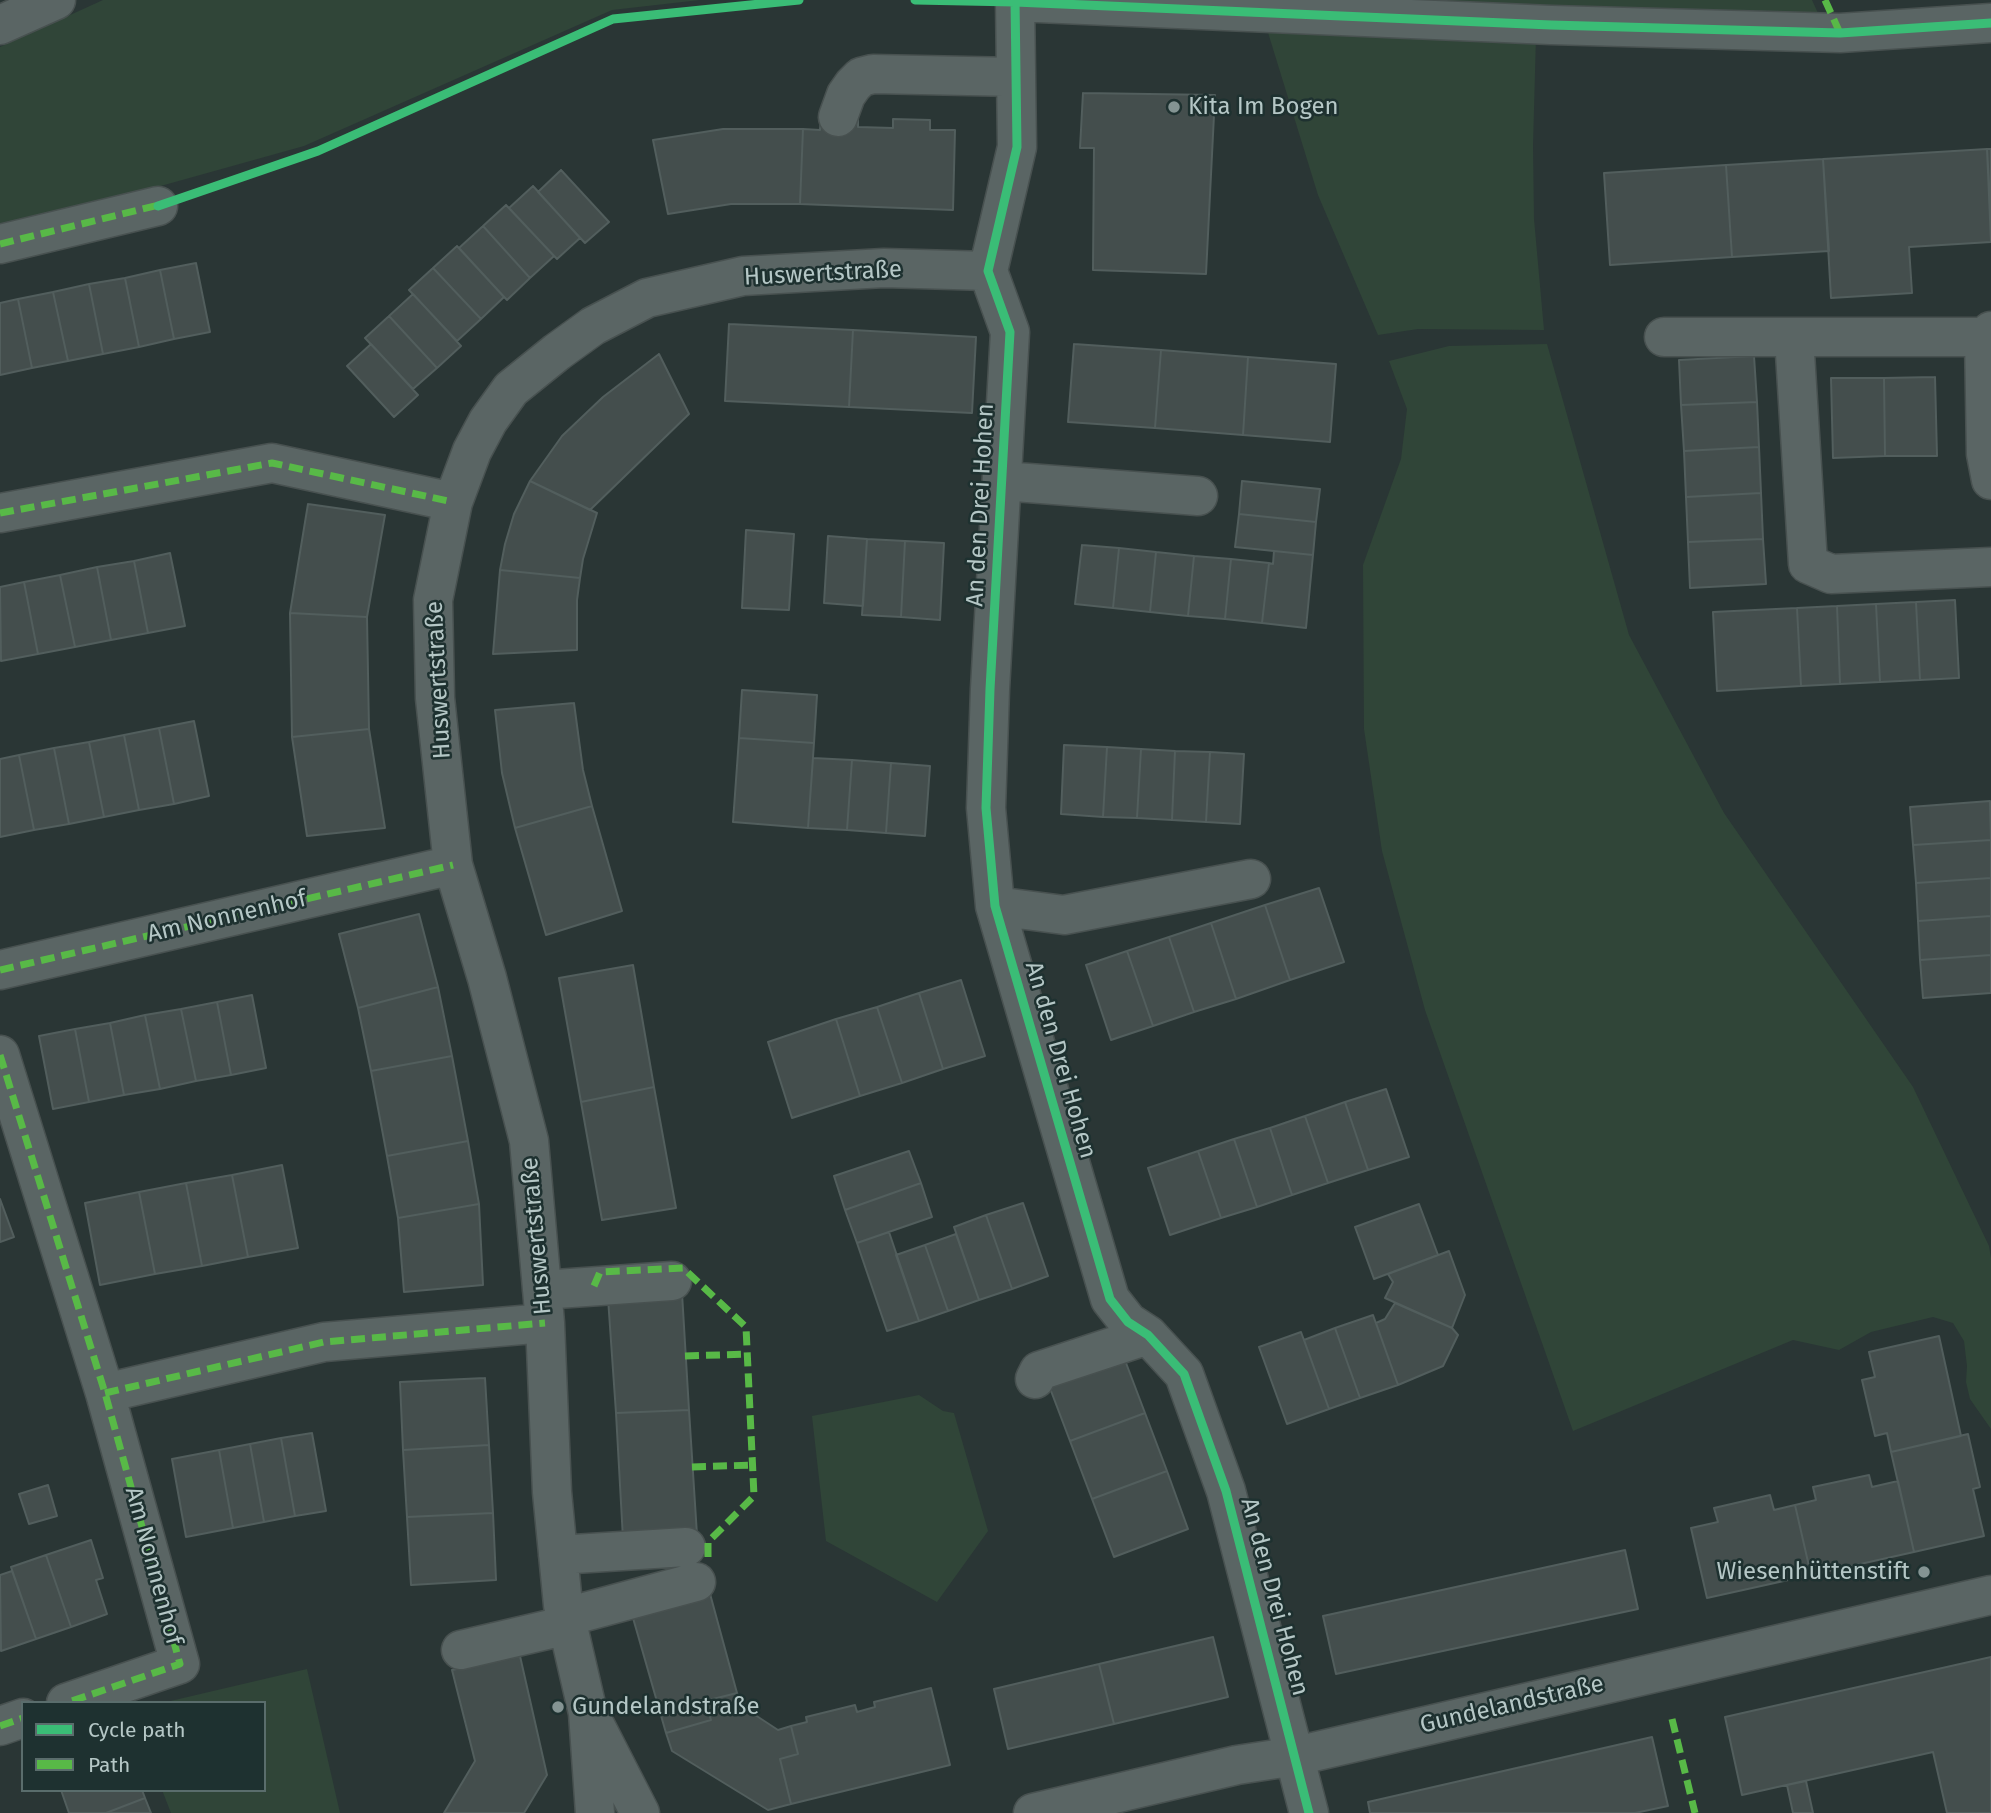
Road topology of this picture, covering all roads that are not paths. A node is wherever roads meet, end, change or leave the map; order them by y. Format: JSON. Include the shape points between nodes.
{"nodes":[{"id":1,"x":56,"y":0,"type":"edge"},
{"id":2,"x":1015,"y":1,"type":"edge"},
{"id":3,"x":1991,"y":23,"type":"edge"},
{"id":4,"x":0,"y":25,"type":"edge"},
{"id":5,"x":1016,"y":76,"type":"junction"},
{"id":6,"x":838,"y":117,"type":"dead end"},
{"id":7,"x":158,"y":206,"type":"dead end"},
{"id":8,"x":0,"y":244,"type":"edge"},
{"id":9,"x":988,"y":271,"type":"junction"},
{"id":10,"x":1988,"y":334,"type":"edge"},
{"id":11,"x":1664,"y":337,"type":"dead end"},
{"id":12,"x":1794,"y":337,"type":"junction"},
{"id":13,"x":1991,"y":480,"type":"edge"},
{"id":14,"x":1002,"y":481,"type":"junction"},
{"id":15,"x":1198,"y":496,"type":"dead end"},
{"id":16,"x":453,"y":502,"type":"junction"},
{"id":17,"x":0,"y":513,"type":"edge"},
{"id":18,"x":1991,"y":568,"type":"edge"},
{"id":19,"x":453,"y":865,"type":"junction"},
{"id":20,"x":1251,"y":880,"type":"dead end"},
{"id":21,"x":995,"y":906,"type":"junction"},
{"id":22,"x":0,"y":970,"type":"edge"},
{"id":23,"x":0,"y":1055,"type":"edge"},
{"id":24,"x":5,"y":1094,"type":"edge"},
{"id":25,"x":672,"y":1281,"type":"dead end"},
{"id":26,"x":544,"y":1307,"type":"junction"},
{"id":27,"x":1148,"y":1335,"type":"junction"},
{"id":28,"x":1035,"y":1379,"type":"dead end"},
{"id":29,"x":105,"y":1393,"type":"junction"},
{"id":30,"x":558,"y":1555,"type":"junction"},
{"id":31,"x":1991,"y":1595,"type":"edge"},
{"id":32,"x":567,"y":1621,"type":"junction"},
{"id":33,"x":461,"y":1650,"type":"dead end"},
{"id":34,"x":72,"y":1701,"type":"edge"},
{"id":35,"x":588,"y":1713,"type":"junction"},
{"id":36,"x":21,"y":1719,"type":"edge"},
{"id":37,"x":0,"y":1726,"type":"edge"},
{"id":38,"x":1296,"y":1756,"type":"junction"},
{"id":39,"x":595,"y":1813,"type":"edge"},
{"id":40,"x":640,"y":1813,"type":"edge"},
{"id":41,"x":1033,"y":1813,"type":"edge"},
{"id":42,"x":1309,"y":1813,"type":"edge"}],
"edges":[{"from":1,"to":4,"type":"street"},
{"from":2,"to":3,"type":"street","via":[[1840,33]]},
{"from":2,"to":5,"type":"street"},
{"from":5,"to":6,"type":"street","via":[[861,77],[846,95]]},
{"from":5,"to":9,"type":"street","via":[[1017,147]]},
{"from":7,"to":8,"type":"street"},
{"from":9,"to":14,"type":"street","name":"An den Drei Hohen","via":[[1010,332]]},
{"from":9,"to":16,"type":"street","name":"Huswertstraße","via":[[884,268],[743,276],[647,298],[593,326],[511,388],[472,451]]},
{"from":10,"to":12,"type":"street"},
{"from":10,"to":13,"type":"street","via":[[1986,454]]},
{"from":11,"to":12,"type":"street"},
{"from":12,"to":18,"type":"street","via":[[1808,564],[1831,573]]},
{"from":14,"to":15,"type":"street"},
{"from":14,"to":21,"type":"street","name":"An den Drei Hohen","via":[[986,808]]},
{"from":16,"to":17,"type":"street","via":[[272,463]]},
{"from":16,"to":19,"type":"street","name":"Huswertstraße","via":[[433,600],[435,698]]},
{"from":19,"to":22,"type":"street","name":"Am Nonnenhof"},
{"from":19,"to":26,"type":"street","name":"Huswertstraße","via":[[529,1141]]},
{"from":20,"to":21,"type":"street","via":[[1063,915]]},
{"from":21,"to":27,"type":"street","name":"An den Drei Hohen","via":[[1110,1299],[1128,1322]]},
{"from":23,"to":24,"type":"street","name":"Am Nonnenhof"},
{"from":24,"to":29,"type":"street","name":"Am Nonnenhof"},
{"from":25,"to":26,"type":"street"},
{"from":26,"to":29,"type":"street","via":[[324,1342]]},
{"from":26,"to":30,"type":"street","name":"Huswertstraße"},
{"from":27,"to":28,"type":"street","via":[[1039,1371]]},
{"from":27,"to":38,"type":"street","name":"An den Drei Hohen","via":[[1184,1374],[1226,1492]]},
{"from":29,"to":34,"type":"street","name":"Am Nonnenhof","via":[[180,1664]]},
{"from":30,"to":32,"type":"street","name":"Huswertstraße"},
{"from":30,"to":32,"type":"street","via":[[691,1564]]},
{"from":31,"to":38,"type":"street","name":"Gundelandstraße"},
{"from":32,"to":33,"type":"street"},
{"from":32,"to":35,"type":"street","name":"Huswertstraße"},
{"from":35,"to":39,"type":"street","name":"Huswertstraße"},
{"from":35,"to":40,"type":"street","name":"Huswertstraße"},
{"from":36,"to":37,"type":"street"},
{"from":38,"to":41,"type":"street","name":"Gundelandstraße","via":[[1237,1765]]},
{"from":38,"to":42,"type":"street","name":"An den Drei Hohen"}]}
